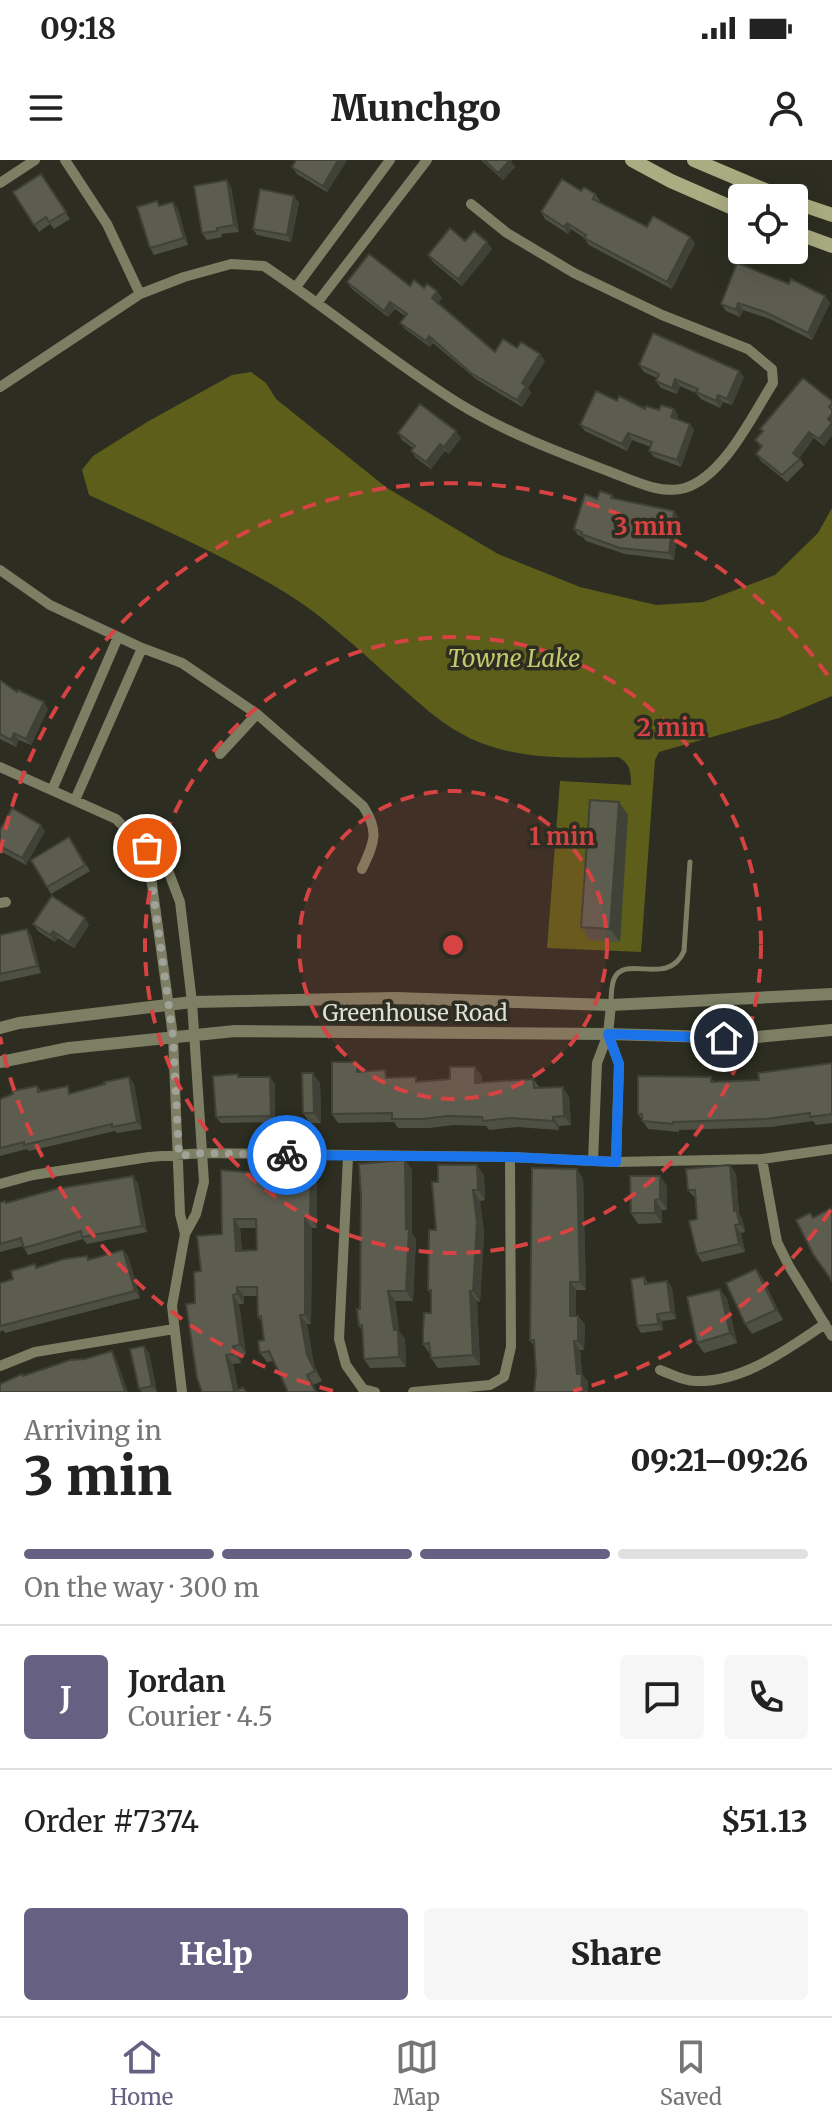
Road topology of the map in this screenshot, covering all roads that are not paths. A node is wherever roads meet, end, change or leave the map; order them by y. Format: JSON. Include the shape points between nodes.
{"nodes":[{"id":1,"x":35,"y":160,"type":"edge"},
{"id":2,"x":65,"y":160,"type":"edge"},
{"id":3,"x":390,"y":160,"type":"edge"},
{"id":4,"x":427,"y":160,"type":"edge"},
{"id":5,"x":632,"y":160,"type":"edge"},
{"id":6,"x":694,"y":160,"type":"edge"},
{"id":7,"x":0,"y":183,"type":"edge"},
{"id":8,"x":751,"y":184,"type":"edge"},
{"id":9,"x":471,"y":204,"type":"dead end"},
{"id":10,"x":728,"y":206,"type":"edge"},
{"id":11,"x":808,"y":207,"type":"edge"},
{"id":12,"x":832,"y":215,"type":"edge"},
{"id":13,"x":808,"y":237,"type":"edge"},
{"id":14,"x":832,"y":246,"type":"edge"},
{"id":15,"x":296,"y":287,"type":"junction"},
{"id":16,"x":140,"y":294,"type":"junction"},
{"id":17,"x":317,"y":303,"type":"junction"},
{"id":18,"x":0,"y":387,"type":"edge"},
{"id":19,"x":0,"y":570,"type":"edge"},
{"id":20,"x":118,"y":637,"type":"junction"},
{"id":21,"x":142,"y":648,"type":"junction"},
{"id":22,"x":257,"y":714,"type":"junction"},
{"id":23,"x":220,"y":754,"type":"dead end"},
{"id":24,"x":0,"y":767,"type":"edge"},
{"id":25,"x":52,"y":790,"type":"junction"},
{"id":26,"x":75,"y":800,"type":"junction"},
{"id":27,"x":147,"y":848,"type":"junction"},
{"id":28,"x":690,"y":862,"type":"dead end"},
{"id":29,"x":362,"y":869,"type":"dead end"},
{"id":30,"x":832,"y":994,"type":"edge"},
{"id":31,"x":192,"y":1002,"type":"junction"},
{"id":32,"x":168,"y":1004,"type":"junction"},
{"id":33,"x":611,"y":1005,"type":"junction"},
{"id":34,"x":0,"y":1028,"type":"edge"},
{"id":35,"x":832,"y":1030,"type":"edge"},
{"id":36,"x":194,"y":1034,"type":"junction"},
{"id":37,"x":608,"y":1034,"type":"junction"},
{"id":38,"x":173,"y":1036,"type":"junction"},
{"id":39,"x":0,"y":1062,"type":"edge"},
{"id":40,"x":832,"y":1149,"type":"edge"},
{"id":41,"x":202,"y":1153,"type":"junction"},
{"id":42,"x":179,"y":1156,"type":"junction"},
{"id":43,"x":348,"y":1157,"type":"junction"},
{"id":44,"x":510,"y":1157,"type":"junction"},
{"id":45,"x":762,"y":1159,"type":"junction"},
{"id":46,"x":593,"y":1161,"type":"junction"},
{"id":47,"x":616,"y":1162,"type":"junction"},
{"id":48,"x":0,"y":1184,"type":"edge"},
{"id":49,"x":185,"y":1234,"type":"junction"},
{"id":50,"x":825,"y":1324,"type":"junction"},
{"id":51,"x":174,"y":1329,"type":"junction"},
{"id":52,"x":832,"y":1336,"type":"edge"},
{"id":53,"x":0,"y":1366,"type":"edge"},
{"id":54,"x":660,"y":1370,"type":"dead end"},
{"id":55,"x":182,"y":1392,"type":"edge"},
{"id":56,"x":375,"y":1392,"type":"edge"},
{"id":57,"x":413,"y":1392,"type":"edge"}],
"edges":[{"from":1,"to":7,"type":"street"},
{"from":2,"to":16,"type":"street","via":[[107,224]]},
{"from":3,"to":15,"type":"street"},
{"from":4,"to":17,"type":"street"},
{"from":5,"to":10,"type":"main road"},
{"from":6,"to":8,"type":"main road"},
{"from":9,"to":17,"type":"street","via":[[507,233],[574,273],[748,349],[772,369],[773,383],[708,476],[686,488],[668,490],[543,446],[459,404]]},
{"from":11,"to":12,"type":"main road"},
{"from":13,"to":14,"type":"main road"},
{"from":15,"to":16,"type":"street","via":[[264,266],[231,264]]},
{"from":15,"to":17,"type":"street"},
{"from":16,"to":18,"type":"street"},
{"from":19,"to":20,"type":"street","via":[[50,605]]},
{"from":20,"to":21,"type":"street"},
{"from":20,"to":25,"type":"street"},
{"from":21,"to":22,"type":"street","via":[[182,663]]},
{"from":21,"to":26,"type":"street"},
{"from":22,"to":23,"type":"street"},
{"from":22,"to":29,"type":"street","via":[[363,806],[373,821],[374,843]]},
{"from":24,"to":25,"type":"street"},
{"from":25,"to":26,"type":"street"},
{"from":26,"to":27,"type":"street","via":[[116,819]]},
{"from":27,"to":31,"type":"street","via":[[169,873],[180,902]]},
{"from":27,"to":32,"type":"street"},
{"from":28,"to":33,"type":"lane","via":[[680,961],[661,970],[625,968],[613,980]]},
{"from":30,"to":33,"type":"street","name":"Greenhouse Road"},
{"from":31,"to":32,"type":"street","name":"Greenhouse Road"},
{"from":31,"to":33,"type":"street","name":"Greenhouse Road","via":[[395,998]]},
{"from":31,"to":36,"type":"street"},
{"from":32,"to":34,"type":"street","name":"Greenhouse Road"},
{"from":32,"to":38,"type":"street"},
{"from":33,"to":37,"type":"street"},
{"from":35,"to":37,"type":"street","name":"Greenhouse Road","via":[[747,1038]]},
{"from":36,"to":37,"type":"street","name":"Greenhouse Road"},
{"from":36,"to":38,"type":"street","name":"Greenhouse Road"},
{"from":36,"to":41,"type":"street"},
{"from":37,"to":46,"type":"street","via":[[597,1063]]},
{"from":37,"to":47,"type":"street","via":[[619,1064]]},
{"from":38,"to":39,"type":"street","name":"Greenhouse Road"},
{"from":38,"to":42,"type":"street"},
{"from":40,"to":45,"type":"street"},
{"from":41,"to":42,"type":"street"},
{"from":41,"to":43,"type":"street"},
{"from":41,"to":49,"type":"street","via":[[204,1182]]},
{"from":42,"to":48,"type":"street"},
{"from":42,"to":49,"type":"street"},
{"from":43,"to":44,"type":"street"},
{"from":43,"to":56,"type":"street","via":[[339,1339],[346,1365],[363,1389]]},
{"from":44,"to":46,"type":"street"},
{"from":44,"to":57,"type":"street","via":[[511,1347],[504,1377],[490,1385]]},
{"from":45,"to":47,"type":"street"},
{"from":45,"to":50,"type":"street","via":[[777,1242]]},
{"from":46,"to":47,"type":"street"},
{"from":49,"to":51,"type":"street","via":[[172,1306]]},
{"from":50,"to":52,"type":"street"},
{"from":50,"to":54,"type":"street","via":[[753,1368],[728,1376],[693,1381]]},
{"from":51,"to":53,"type":"street","via":[[35,1352]]},
{"from":51,"to":55,"type":"street"}]}
